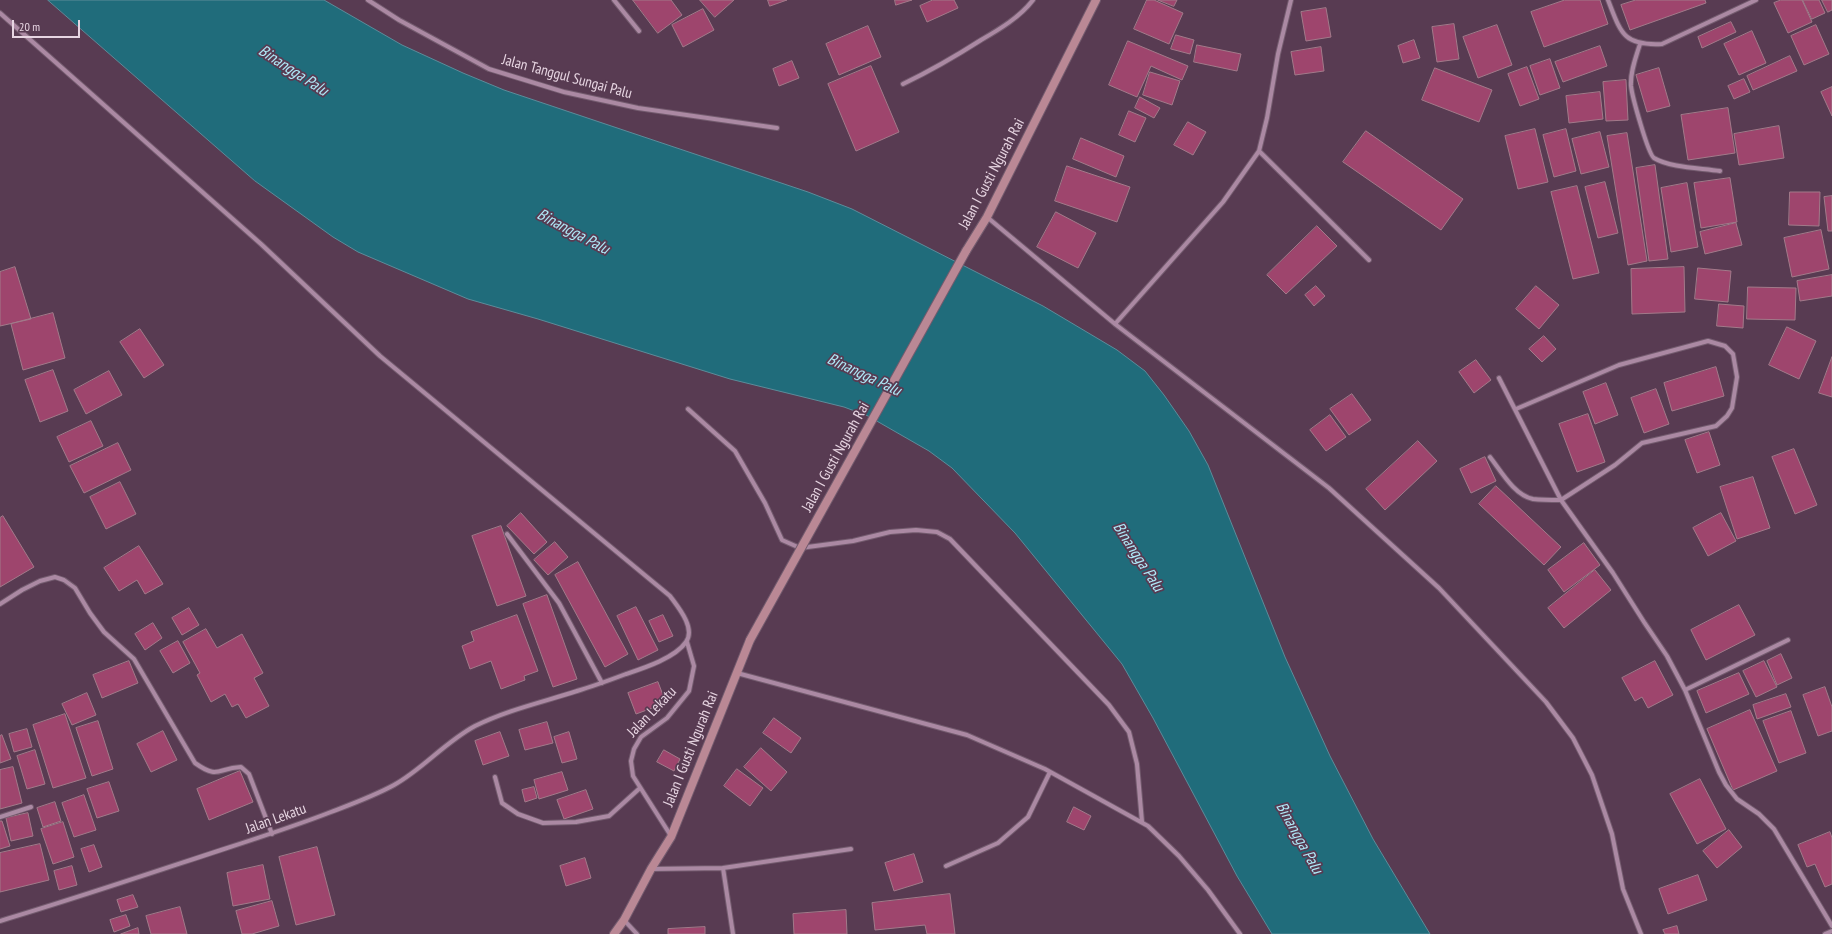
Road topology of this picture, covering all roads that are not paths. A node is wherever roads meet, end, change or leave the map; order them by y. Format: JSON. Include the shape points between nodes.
{"nodes":[{"id":1,"x":368,"y":0,"type":"edge"},
{"id":2,"x":614,"y":0,"type":"edge"},
{"id":3,"x":1033,"y":0,"type":"edge"},
{"id":4,"x":1096,"y":0,"type":"edge"},
{"id":5,"x":1291,"y":0,"type":"edge"},
{"id":6,"x":1608,"y":0,"type":"edge"},
{"id":7,"x":1756,"y":0,"type":"edge"},
{"id":8,"x":0,"y":14,"type":"edge"},
{"id":9,"x":639,"y":31,"type":"dead end"},
{"id":10,"x":1640,"y":44,"type":"junction"},
{"id":11,"x":903,"y":84,"type":"dead end"},
{"id":12,"x":778,"y":128,"type":"dead end"},
{"id":13,"x":1259,"y":151,"type":"junction"},
{"id":14,"x":1720,"y":171,"type":"dead end"},
{"id":15,"x":987,"y":218,"type":"junction"},
{"id":16,"x":1369,"y":260,"type":"dead end"},
{"id":17,"x":1115,"y":324,"type":"junction"},
{"id":18,"x":1499,"y":378,"type":"dead end"},
{"id":19,"x":688,"y":409,"type":"dead end"},
{"id":20,"x":1516,"y":409,"type":"junction"},
{"id":21,"x":1490,"y":457,"type":"dead end"},
{"id":22,"x":1561,"y":500,"type":"junction"},
{"id":23,"x":507,"y":534,"type":"dead end"},
{"id":24,"x":0,"y":604,"type":"edge"},
{"id":25,"x":1788,"y":640,"type":"dead end"},
{"id":26,"x":687,"y":642,"type":"junction"},
{"id":27,"x":736,"y":673,"type":"junction"},
{"id":28,"x":602,"y":683,"type":"junction"},
{"id":29,"x":1685,"y":690,"type":"junction"},
{"id":30,"x":1050,"y":772,"type":"junction"},
{"id":31,"x":494,"y":777,"type":"dead end"},
{"id":32,"x":640,"y":788,"type":"junction"},
{"id":33,"x":31,"y":807,"type":"dead end"},
{"id":34,"x":0,"y":817,"type":"edge"},
{"id":35,"x":1142,"y":822,"type":"junction"},
{"id":36,"x":272,"y":834,"type":"junction"},
{"id":37,"x":672,"y":837,"type":"junction"},
{"id":38,"x":852,"y":848,"type":"dead end"},
{"id":39,"x":946,"y":866,"type":"dead end"},
{"id":40,"x":723,"y":868,"type":"junction"},
{"id":41,"x":651,"y":869,"type":"junction"},
{"id":42,"x":624,"y":920,"type":"junction"},
{"id":43,"x":0,"y":921,"type":"edge"},
{"id":44,"x":1832,"y":926,"type":"edge"},
{"id":45,"x":1832,"y":931,"type":"edge"},
{"id":46,"x":614,"y":934,"type":"edge"},
{"id":47,"x":637,"y":934,"type":"edge"},
{"id":48,"x":733,"y":934,"type":"edge"},
{"id":49,"x":1240,"y":934,"type":"edge"},
{"id":50,"x":1641,"y":934,"type":"edge"},
{"id":51,"x":1825,"y":934,"type":"edge"}],
"edges":[{"from":1,"to":12,"type":"street","name":"Jalan Tanggul Sungai Palu","via":[[399,20],[489,69],[564,92],[638,108]]},
{"from":2,"to":9,"type":"street"},
{"from":3,"to":11,"type":"street","via":[[1013,19],[991,34],[936,68]]},
{"from":4,"to":15,"type":"main road","name":"Jalan I Gusti Ngurah Rai"},
{"from":5,"to":13,"type":"street"},
{"from":6,"to":10,"type":"street","via":[[1619,30]]},
{"from":7,"to":10,"type":"street","via":[[1662,44]]},
{"from":8,"to":26,"type":"street","name":"Jalan Lekatu","via":[[261,244],[380,356],[670,596],[688,626]]},
{"from":10,"to":14,"type":"street","via":[[1631,86],[1651,155],[1661,161]]},
{"from":13,"to":16,"type":"street"},
{"from":13,"to":17,"type":"street","via":[[1223,202]]},
{"from":15,"to":17,"type":"street"},
{"from":15,"to":27,"type":"main road","name":"Jalan I Gusti Ngurah Rai","bridge":true,"via":[[966,251],[750,640]]},
{"from":17,"to":50,"type":"street","via":[[1329,488],[1439,588],[1546,702],[1573,738],[1592,775],[1612,834],[1623,889]]},
{"from":18,"to":20,"type":"street"},
{"from":19,"to":35,"type":"street","via":[[735,451],[765,503],[782,540],[800,548],[853,541],[890,532],[916,530],[937,532],[950,539],[1109,705],[1130,732],[1137,764]]},
{"from":20,"to":22,"type":"street"},
{"from":20,"to":22,"type":"street","via":[[1618,366],[1708,341],[1725,346],[1733,354],[1737,377],[1732,408],[1716,426],[1642,443]]},
{"from":21,"to":22,"type":"street","via":[[1514,488],[1523,494],[1532,499]]},
{"from":22,"to":29,"type":"street","via":[[1613,573],[1667,656]]},
{"from":23,"to":28,"type":"street","via":[[559,603]]},
{"from":24,"to":36,"type":"street","via":[[40,581],[55,577],[75,588],[104,632],[134,659],[195,763],[210,772],[241,767],[249,774]]},
{"from":25,"to":29,"type":"street"},
{"from":26,"to":28,"type":"street","name":"Jalan Lekatu","via":[[665,658]]},
{"from":26,"to":32,"type":"street","name":"Jalan Lekatu","via":[[694,666],[689,691],[666,718],[641,737],[634,749],[631,761],[633,776]]},
{"from":27,"to":30,"type":"street","via":[[967,734]]},
{"from":27,"to":37,"type":"main road","name":"Jalan I Gusti Ngurah Rai"},
{"from":28,"to":36,"type":"street","name":"Jalan Lekatu","via":[[542,701],[475,726],[451,741],[394,786]]},
{"from":29,"to":44,"type":"street","via":[[1726,785],[1774,830]]},
{"from":30,"to":35,"type":"street"},
{"from":30,"to":39,"type":"street","via":[[1028,817],[998,843]]},
{"from":31,"to":32,"type":"street","via":[[502,803],[518,814],[543,823],[576,822],[609,816]]},
{"from":32,"to":37,"type":"street","name":"Jalan Lekatu"},
{"from":33,"to":34,"type":"street"},
{"from":35,"to":49,"type":"street","via":[[1191,870]]},
{"from":36,"to":43,"type":"street","name":"Jalan Lekatu"},
{"from":37,"to":41,"type":"main road","name":"Jalan I Gusti Ngurah Rai"},
{"from":38,"to":40,"type":"street"},
{"from":40,"to":41,"type":"street"},
{"from":40,"to":48,"type":"street"},
{"from":41,"to":42,"type":"main road","name":"Jalan I Gusti Ngurah Rai"},
{"from":42,"to":46,"type":"main road","name":"Jalan I Gusti Ngurah Rai"},
{"from":42,"to":47,"type":"street"},
{"from":45,"to":51,"type":"street"}]}
